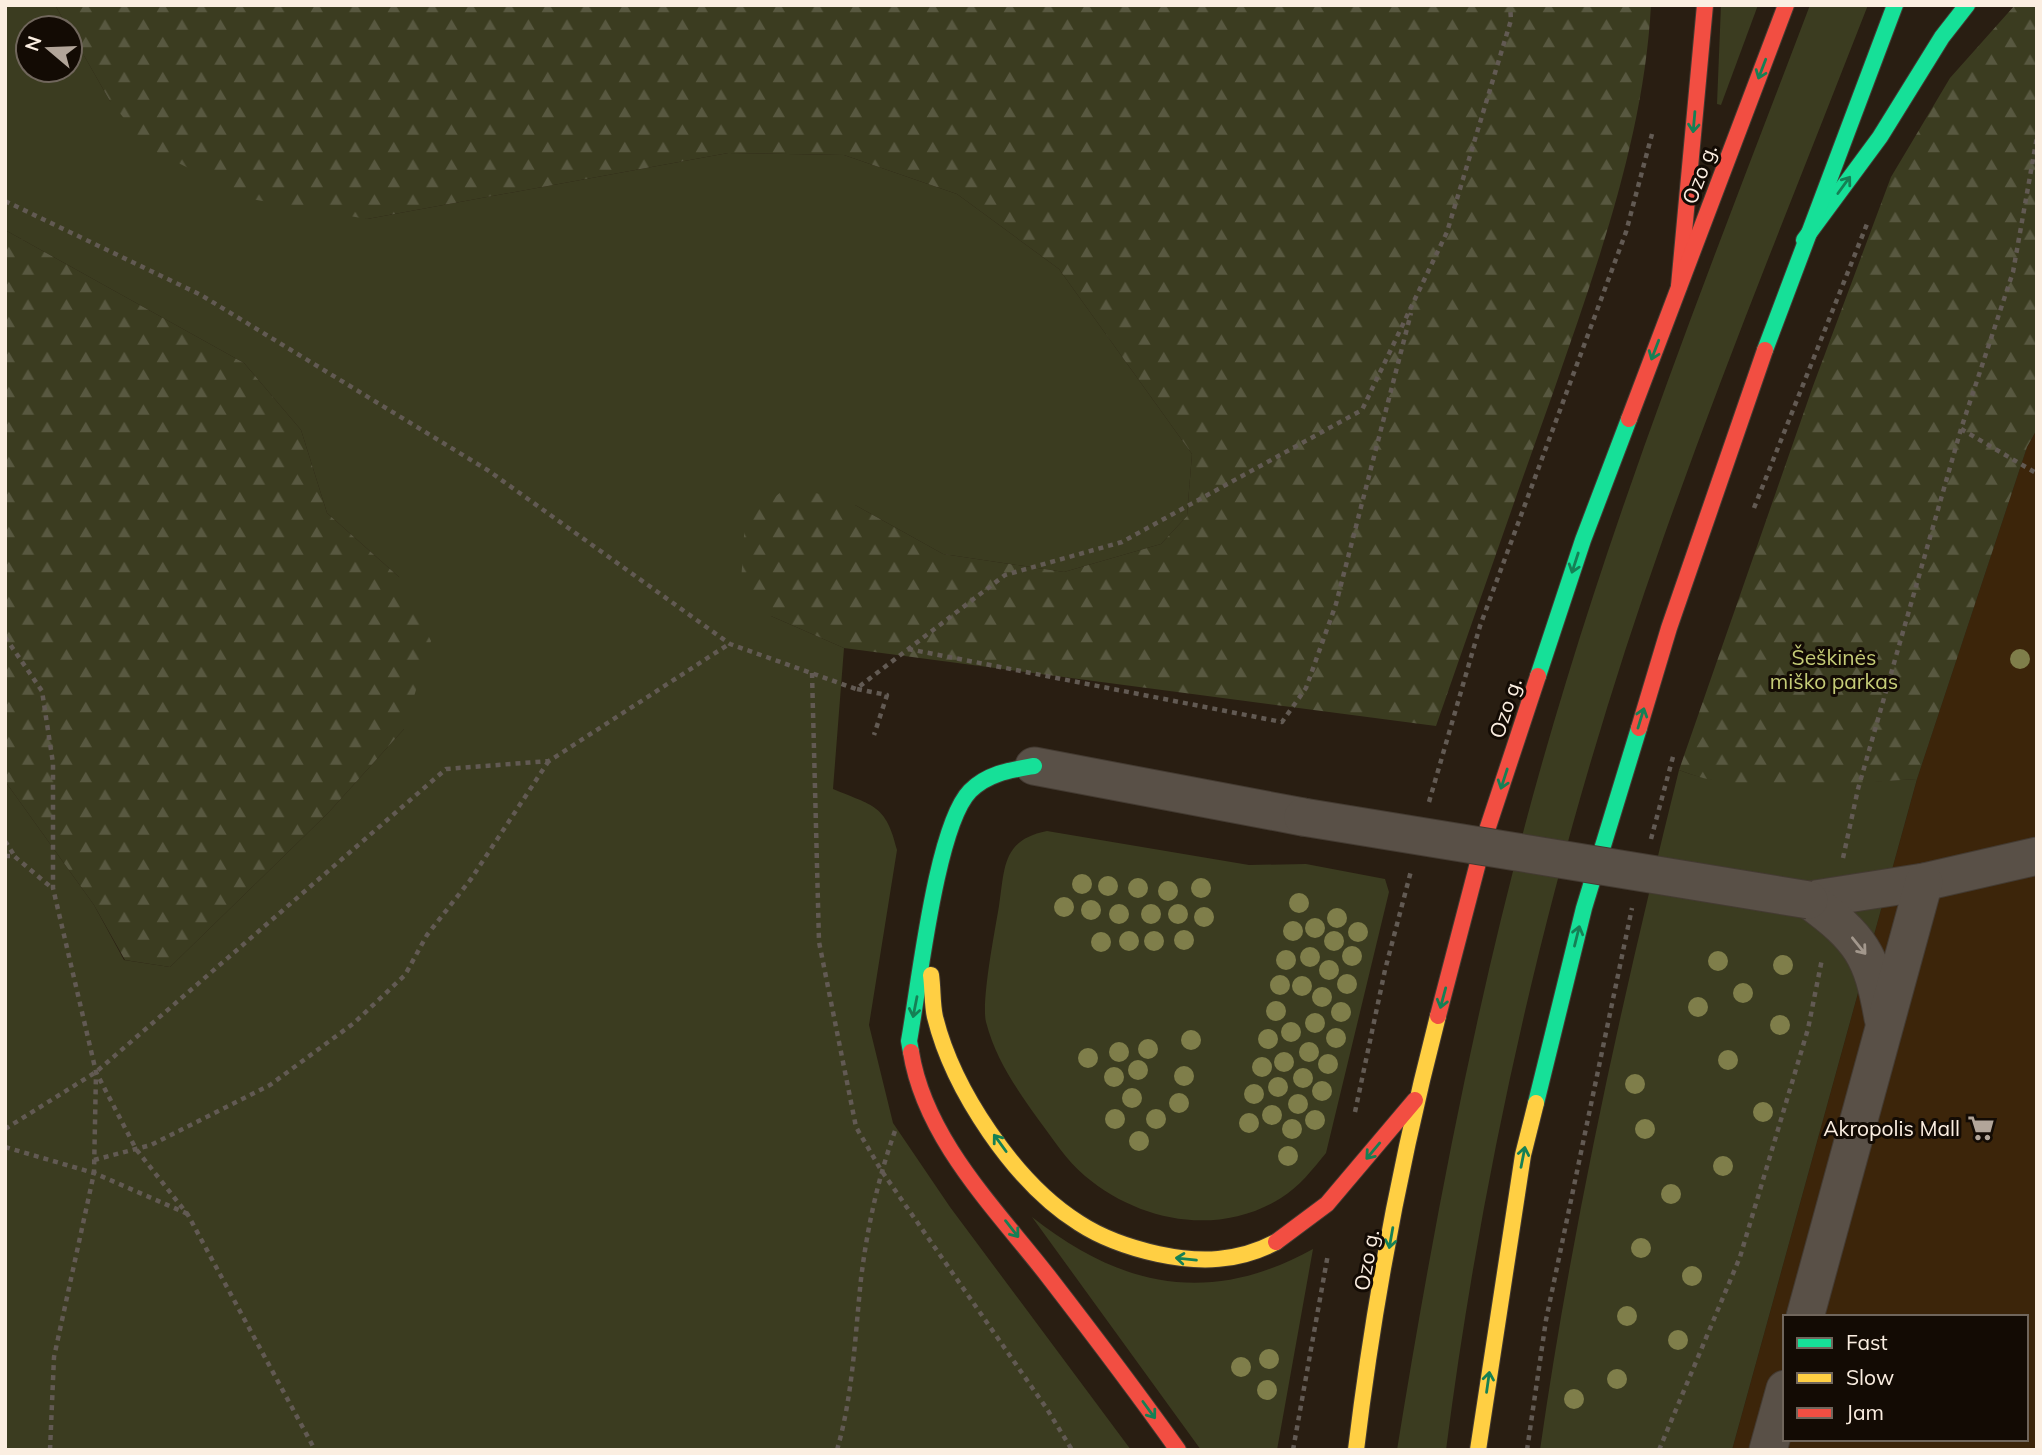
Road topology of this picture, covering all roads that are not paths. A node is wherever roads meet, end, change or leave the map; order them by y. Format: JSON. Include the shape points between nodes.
{"nodes":[{"id":1,"x":1705,"y":5,"type":"edge"},
{"id":2,"x":1786,"y":5,"type":"edge"},
{"id":3,"x":1895,"y":5,"type":"edge"},
{"id":4,"x":1967,"y":5,"type":"edge"},
{"id":5,"x":1804,"y":240,"type":"junction"},
{"id":6,"x":1679,"y":286,"type":"junction"},
{"id":7,"x":1034,"y":766,"type":"joint"},
{"id":8,"x":2037,"y":856,"type":"edge"},
{"id":9,"x":1924,"y":882,"type":"junction"},
{"id":10,"x":1822,"y":899,"type":"junction"},
{"id":11,"x":928,"y":940,"type":"junction"},
{"id":12,"x":1885,"y":1028,"type":"junction"},
{"id":13,"x":1416,"y":1098,"type":"junction"},
{"id":14,"x":1806,"y":1315,"type":"edge"},
{"id":15,"x":1783,"y":1396,"type":"edge"},
{"id":16,"x":1178,"y":1450,"type":"edge"},
{"id":17,"x":1356,"y":1450,"type":"edge"},
{"id":18,"x":1478,"y":1450,"type":"edge"},
{"id":19,"x":1768,"y":1450,"type":"edge"}],
"edges":[{"from":1,"to":6,"type":"main road","one_way":true},
{"from":2,"to":6,"type":"main road","name":"Ozo g.","one_way":true},
{"from":3,"to":5,"type":"main road"},
{"from":5,"to":4,"type":"main road","one_way":true,"via":[[1880,137]]},
{"from":18,"to":5,"type":"main road","one_way":true,"via":[[1523,1155],[1584,908],[1669,628]]},
{"from":6,"to":13,"type":"main road","name":"Ozo g.","one_way":true,"via":[[1583,540],[1485,836]]},
{"from":7,"to":10,"type":"street","bridge":true,"via":[[1303,817]]},
{"from":7,"to":11,"type":"main road","via":[[998,772],[970,791],[953,818],[943,849]]},
{"from":8,"to":9,"type":"street"},
{"from":9,"to":10,"type":"street"},
{"from":9,"to":12,"type":"street"},
{"from":10,"to":12,"type":"street","one_way":true,"via":[[1870,960]]},
{"from":13,"to":11,"type":"main road","one_way":true,"via":[[1338,1192],[1300,1228],[1259,1251],[1221,1260],[1187,1261],[1149,1252],[1077,1222],[1046,1197],[999,1143],[955,1074],[935,1017]]},
{"from":11,"to":16,"type":"main road","one_way":true,"via":[[909,1041],[915,1078],[929,1116]]},
{"from":12,"to":14,"type":"street"},
{"from":13,"to":17,"type":"main road","name":"Ozo g.","one_way":true},
{"from":15,"to":19,"type":"street"}]}
